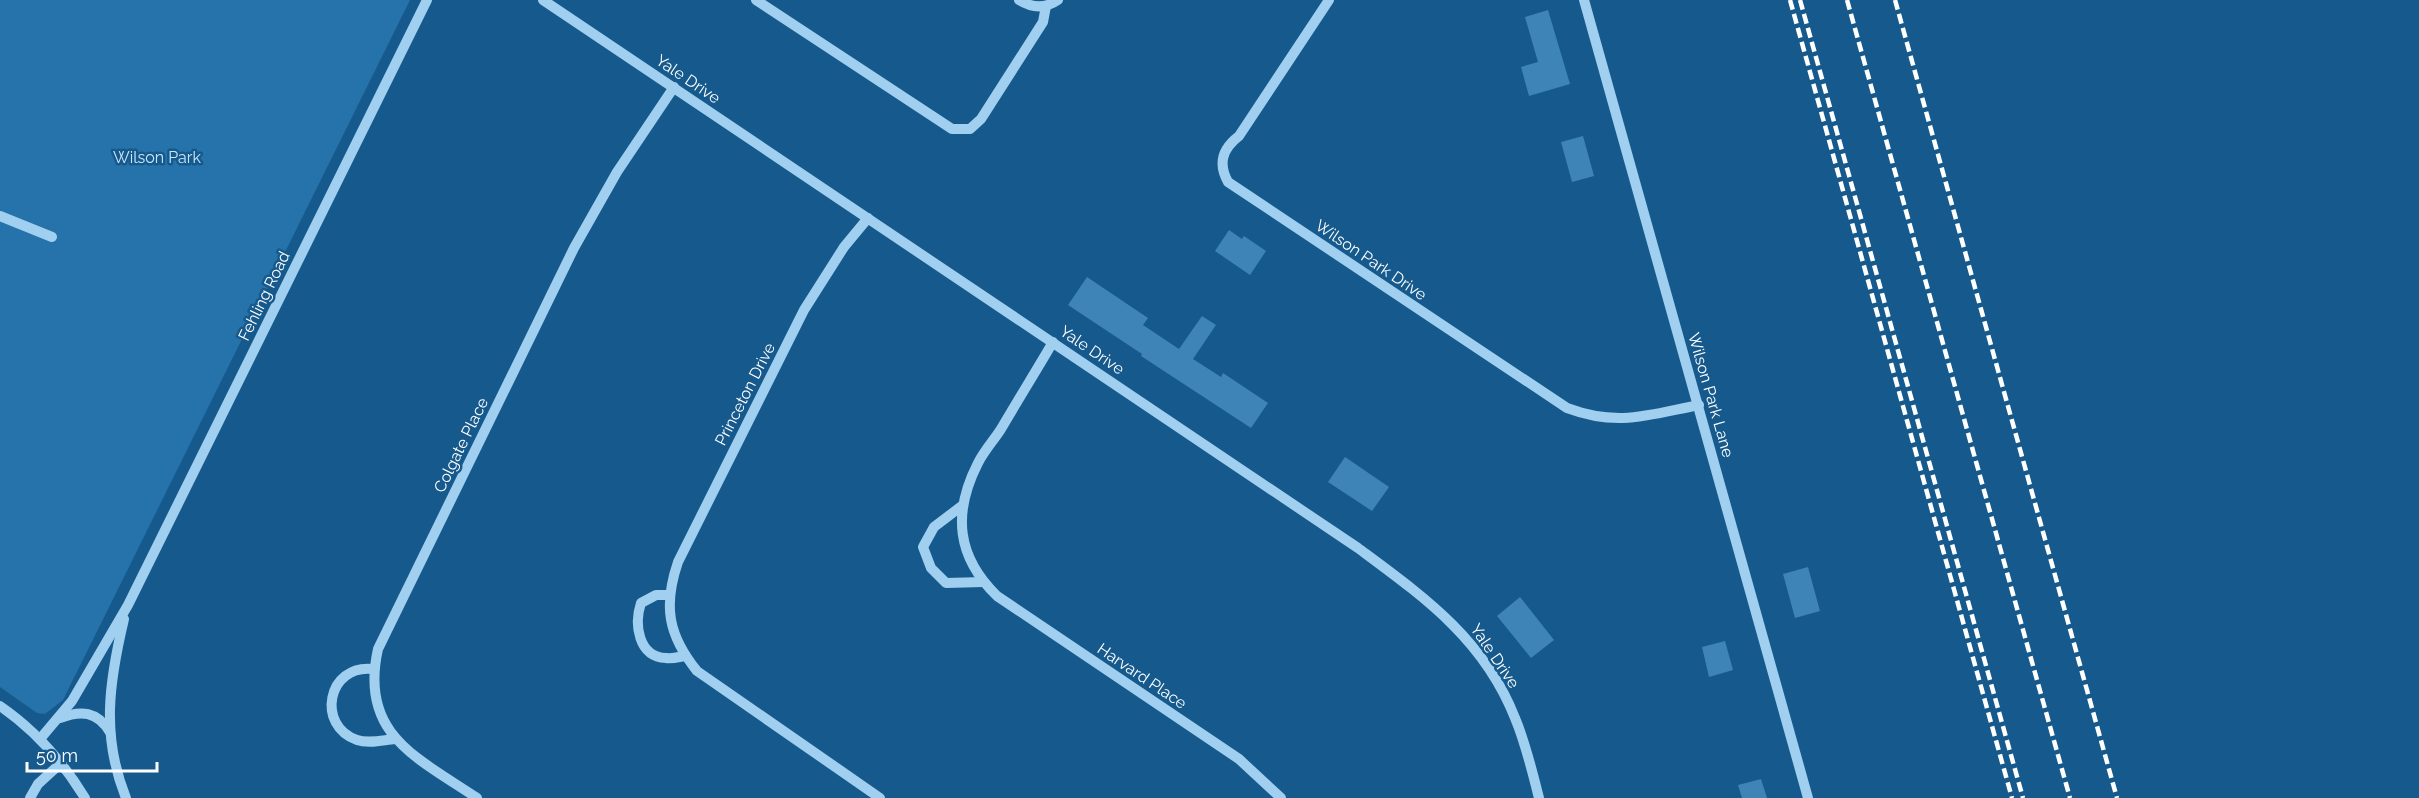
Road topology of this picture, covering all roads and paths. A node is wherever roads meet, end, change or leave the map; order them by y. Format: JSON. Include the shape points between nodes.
{"nodes":[{"id":1,"x":427,"y":0,"type":"edge"},
{"id":2,"x":543,"y":0,"type":"edge"},
{"id":3,"x":756,"y":0,"type":"edge"},
{"id":4,"x":1019,"y":0,"type":"edge"},
{"id":5,"x":1058,"y":0,"type":"edge"},
{"id":6,"x":1329,"y":0,"type":"edge"},
{"id":7,"x":1584,"y":0,"type":"edge"},
{"id":8,"x":1046,"y":6,"type":"junction"},
{"id":9,"x":674,"y":87,"type":"junction"},
{"id":10,"x":0,"y":216,"type":"edge"},
{"id":11,"x":868,"y":218,"type":"junction"},
{"id":12,"x":52,"y":237,"type":"dead end"},
{"id":13,"x":1053,"y":342,"type":"junction"},
{"id":14,"x":1699,"y":405,"type":"junction"},
{"id":15,"x":963,"y":505,"type":"junction"},
{"id":16,"x":983,"y":582,"type":"junction"},
{"id":17,"x":669,"y":595,"type":"junction"},
{"id":18,"x":128,"y":604,"type":"junction"},
{"id":19,"x":684,"y":656,"type":"junction"},
{"id":20,"x":374,"y":669,"type":"junction"},
{"id":21,"x":0,"y":706,"type":"edge"},
{"id":22,"x":60,"y":717,"type":"junction"},
{"id":23,"x":110,"y":732,"type":"junction"},
{"id":24,"x":40,"y":739,"type":"junction"},
{"id":25,"x":395,"y":739,"type":"junction"},
{"id":26,"x":61,"y":763,"type":"junction"},
{"id":27,"x":30,"y":798,"type":"edge"},
{"id":28,"x":85,"y":798,"type":"edge"},
{"id":29,"x":126,"y":798,"type":"edge"},
{"id":30,"x":477,"y":798,"type":"edge"},
{"id":31,"x":880,"y":798,"type":"edge"},
{"id":32,"x":1281,"y":798,"type":"edge"},
{"id":33,"x":1539,"y":798,"type":"edge"},
{"id":34,"x":1808,"y":798,"type":"edge"}],
"edges":[{"from":1,"to":18,"type":"street","name":"Fehling Road"},
{"from":2,"to":9,"type":"street","name":"Yale Drive"},
{"from":3,"to":8,"type":"street","via":[[952,129],[970,129],[981,119],[1043,22]]},
{"from":4,"to":8,"type":"street","via":[[1029,6]]},
{"from":5,"to":8,"type":"street"},
{"from":6,"to":14,"type":"street","name":"Wilson Park Drive","via":[[1224,153],[1222,162],[1228,182],[1567,408],[1587,416],[1630,419]]},
{"from":7,"to":14,"type":"street","name":"Wilson Park Lane"},
{"from":9,"to":11,"type":"street","name":"Yale Drive"},
{"from":9,"to":20,"type":"street","name":"Colgate Place","via":[[617,172],[574,248],[378,649]]},
{"from":10,"to":12,"type":"street"},
{"from":11,"to":13,"type":"street","name":"Yale Drive"},
{"from":11,"to":17,"type":"street","name":"Princeton Drive","via":[[844,247],[804,310],[678,562]]},
{"from":13,"to":15,"type":"street","name":"Harvard Place","via":[[979,462]]},
{"from":13,"to":33,"type":"street","name":"Yale Drive","via":[[1358,548],[1452,622],[1475,647],[1497,681],[1515,718]]},
{"from":14,"to":34,"type":"street","name":"Wilson Park Lane"},
{"from":15,"to":16,"type":"street","name":"Harvard Place","via":[[965,547]]},
{"from":15,"to":16,"type":"street","via":[[934,527],[923,547],[930,568],[946,583]]},
{"from":16,"to":32,"type":"street","name":"Harvard Place","via":[[997,596],[1239,759]]},
{"from":17,"to":19,"type":"street","name":"Princeton Drive","via":[[674,635]]},
{"from":17,"to":19,"type":"street","via":[[641,603],[636,617],[642,645],[653,656]]},
{"from":18,"to":22,"type":"street","name":"Fehling Road"},
{"from":18,"to":23,"type":"street","name":"Fehling Road","via":[[114,665]]},
{"from":19,"to":31,"type":"street","name":"Princeton Drive","via":[[715,686]]},
{"from":20,"to":25,"type":"street","name":"Colgate Place","via":[[377,707]]},
{"from":20,"to":25,"type":"street","via":[[355,671],[339,682],[331,699],[332,709],[339,728],[358,741]]},
{"from":21,"to":24,"type":"street"},
{"from":22,"to":23,"type":"street","via":[[81,712],[104,723]]},
{"from":22,"to":24,"type":"street","name":"Fehling Road"},
{"from":23,"to":29,"type":"street","name":"Fehling Road","via":[[112,753]]},
{"from":24,"to":26,"type":"street"},
{"from":25,"to":30,"type":"street","name":"Colgate Place"},
{"from":26,"to":27,"type":"street","via":[[38,784]]},
{"from":26,"to":28,"type":"street"}]}
